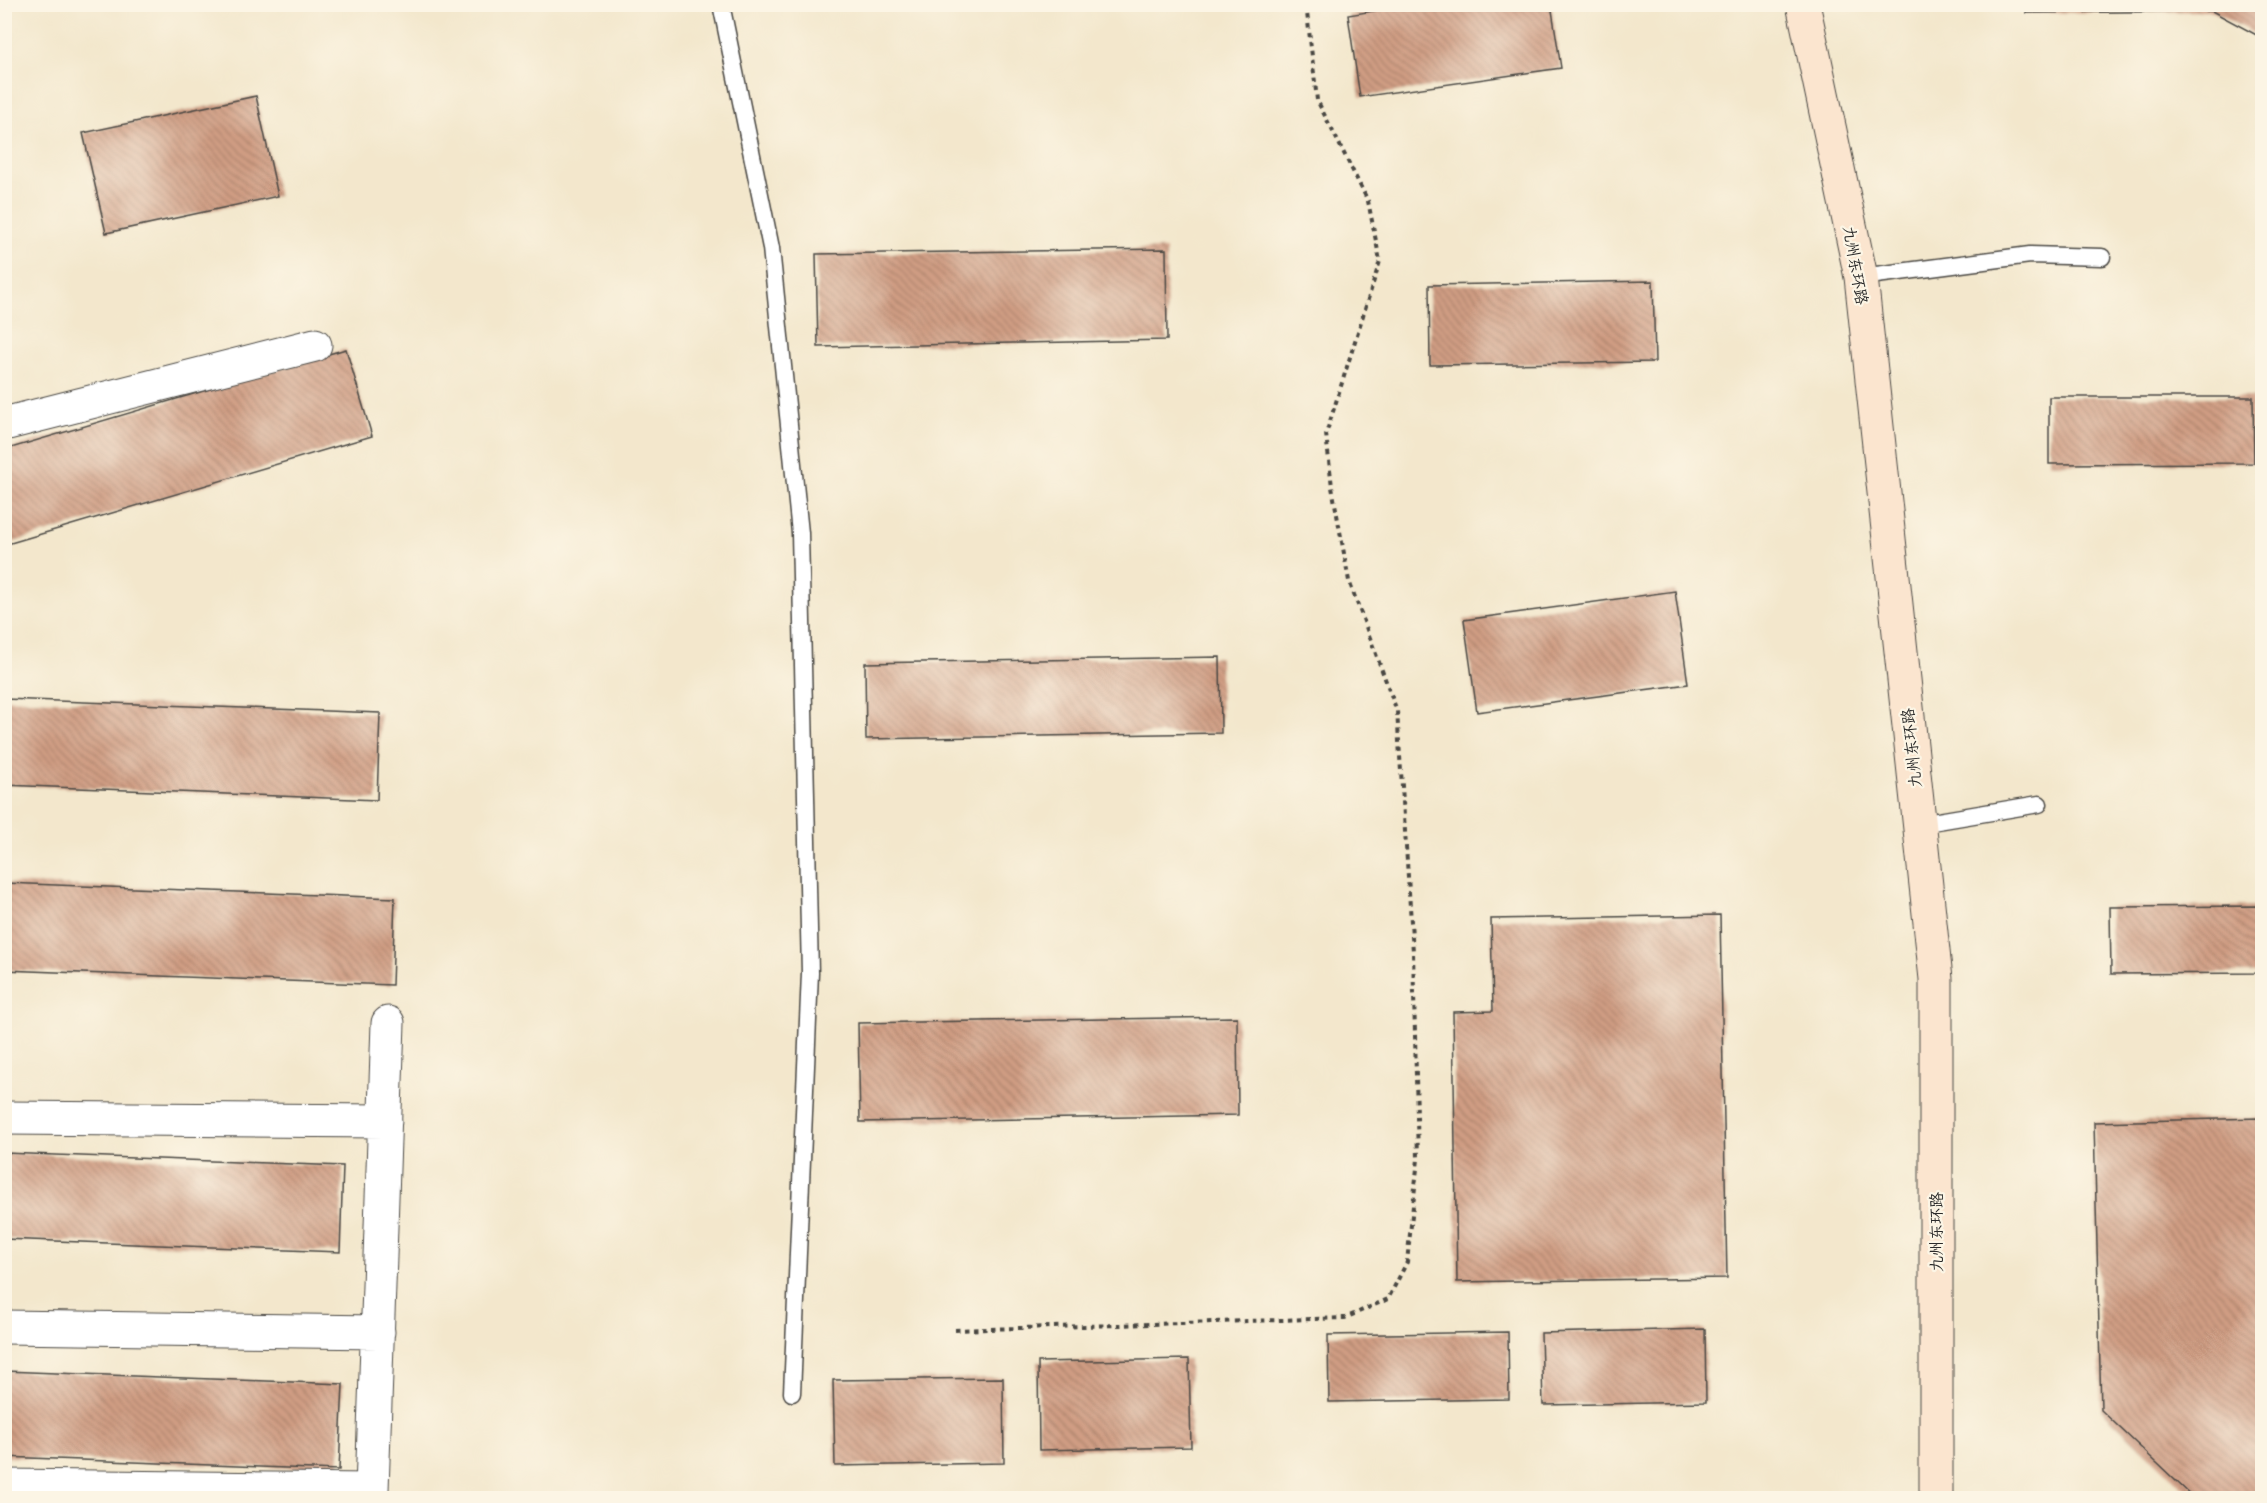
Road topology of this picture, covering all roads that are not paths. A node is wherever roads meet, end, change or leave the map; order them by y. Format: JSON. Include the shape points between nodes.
{"nodes":[{"id":1,"x":721,"y":4,"type":"edge"},
{"id":2,"x":1803,"y":4,"type":"edge"},
{"id":3,"x":2102,"y":256,"type":"dead end"},
{"id":4,"x":1861,"y":277,"type":"junction"},
{"id":5,"x":315,"y":345,"type":"dead end"},
{"id":6,"x":4,"y":424,"type":"edge"},
{"id":7,"x":2039,"y":804,"type":"dead end"},
{"id":8,"x":1920,"y":824,"type":"junction"},
{"id":9,"x":388,"y":1023,"type":"dead end"},
{"id":10,"x":4,"y":1118,"type":"edge"},
{"id":11,"x":385,"y":1121,"type":"junction"},
{"id":12,"x":4,"y":1327,"type":"edge"},
{"id":13,"x":378,"y":1332,"type":"junction"},
{"id":14,"x":792,"y":1393,"type":"dead end"},
{"id":15,"x":4,"y":1485,"type":"edge"},
{"id":16,"x":1936,"y":1498,"type":"edge"}],
"edges":[{"from":1,"to":14,"type":"lane","via":[[771,248],[800,532],[810,973]]},
{"from":2,"to":4,"type":"main road","name":"九州东环路"},
{"from":3,"to":4,"type":"lane","via":[[2030,255]]},
{"from":4,"to":8,"type":"main road","name":"九州东环路"},
{"from":5,"to":6,"type":"street"},
{"from":7,"to":8,"type":"lane"},
{"from":8,"to":16,"type":"main road","name":"九州东环路","via":[[1936,979]]},
{"from":9,"to":11,"type":"street"},
{"from":10,"to":11,"type":"street"},
{"from":11,"to":13,"type":"street"},
{"from":12,"to":13,"type":"street"},
{"from":13,"to":15,"type":"street","via":[[372,1490]]}]}
